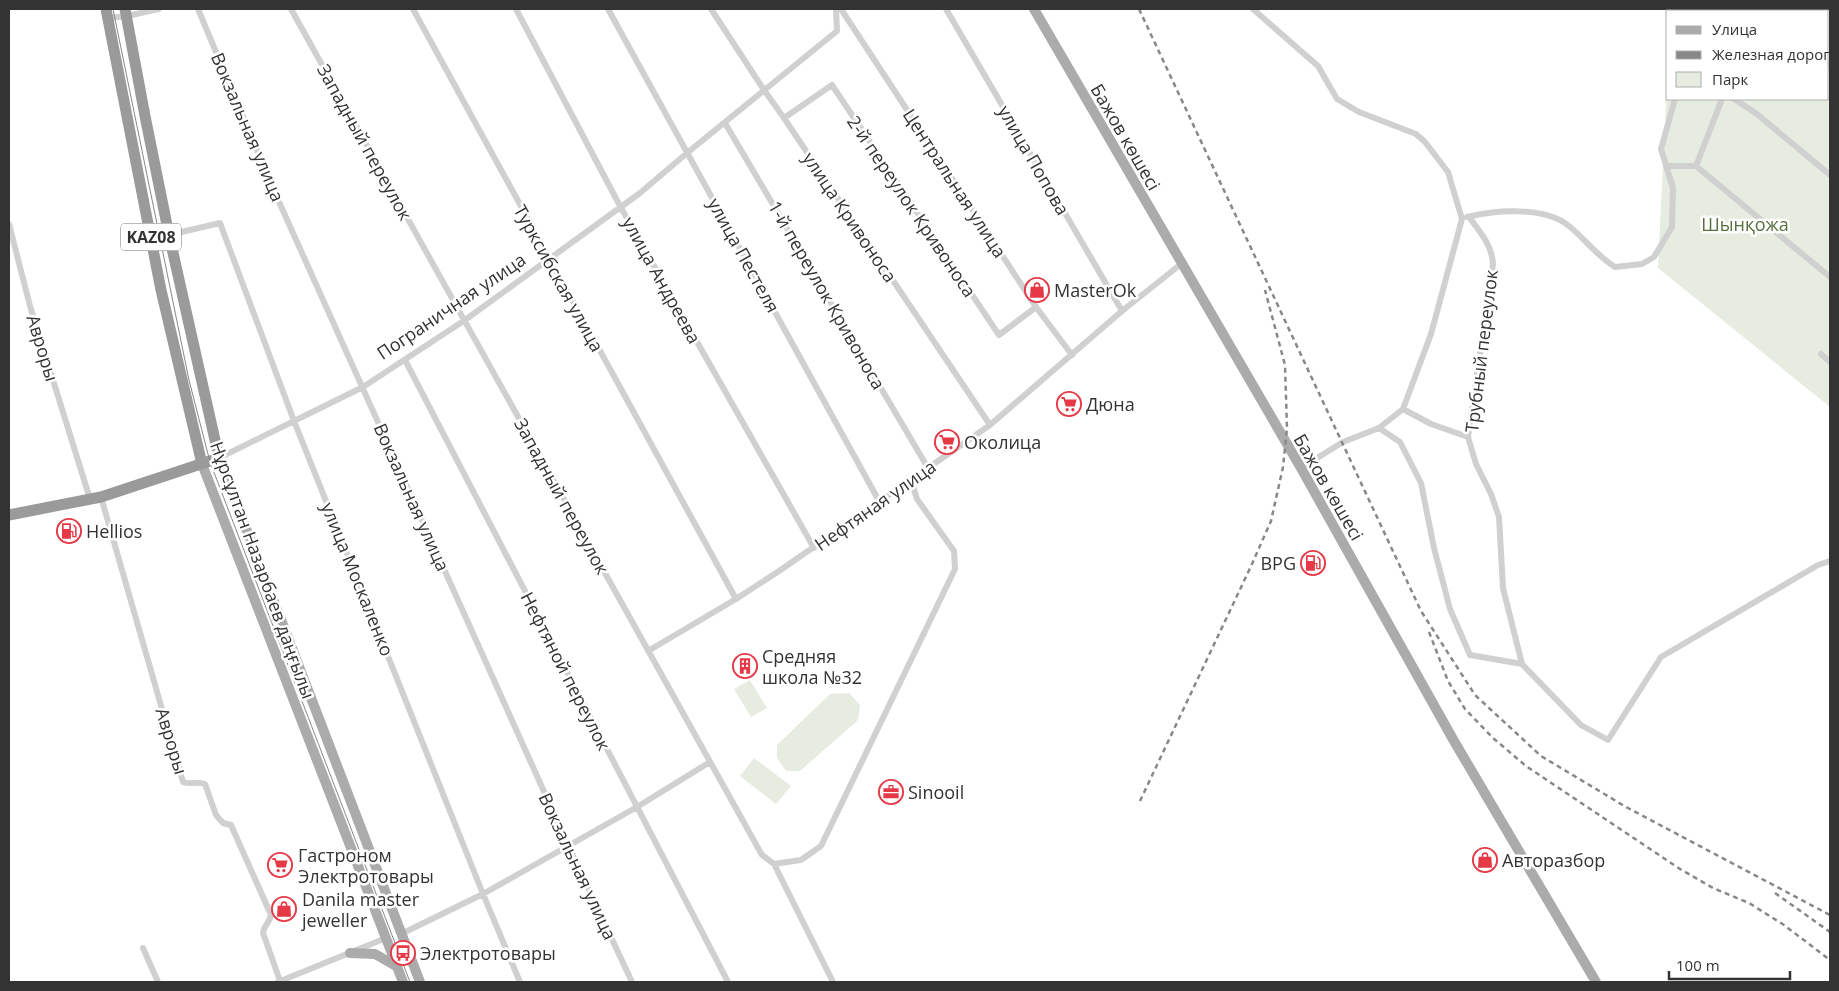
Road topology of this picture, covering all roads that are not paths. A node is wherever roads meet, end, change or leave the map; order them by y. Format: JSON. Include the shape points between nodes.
{"nodes":[{"id":1,"x":158,"y":9,"type":"edge"},
{"id":2,"x":198,"y":9,"type":"edge"},
{"id":3,"x":290,"y":9,"type":"edge"},
{"id":4,"x":412,"y":9,"type":"edge"},
{"id":5,"x":516,"y":9,"type":"edge"},
{"id":6,"x":608,"y":9,"type":"edge"},
{"id":7,"x":711,"y":9,"type":"edge"},
{"id":8,"x":836,"y":9,"type":"edge"},
{"id":9,"x":841,"y":9,"type":"edge"},
{"id":10,"x":946,"y":9,"type":"edge"},
{"id":11,"x":1034,"y":9,"type":"edge"},
{"id":12,"x":1254,"y":9,"type":"edge"},
{"id":13,"x":126,"y":12,"type":"edge"},
{"id":14,"x":107,"y":14,"type":"edge"},
{"id":15,"x":764,"y":90,"type":"junction"},
{"id":16,"x":1675,"y":100,"type":"edge"},
{"id":17,"x":1722,"y":100,"type":"edge"},
{"id":18,"x":1735,"y":100,"type":"edge"},
{"id":19,"x":784,"y":118,"type":"junction"},
{"id":20,"x":725,"y":123,"type":"junction"},
{"id":21,"x":687,"y":153,"type":"junction"},
{"id":22,"x":1666,"y":166,"type":"junction"},
{"id":23,"x":1696,"y":166,"type":"junction"},
{"id":24,"x":1830,"y":175,"type":"edge"},
{"id":25,"x":620,"y":206,"type":"junction"},
{"id":26,"x":1469,"y":217,"type":"junction"},
{"id":27,"x":1462,"y":219,"type":"junction"},
{"id":28,"x":9,"y":224,"type":"edge"},
{"id":29,"x":169,"y":235,"type":"junction"},
{"id":30,"x":549,"y":260,"type":"junction"},
{"id":31,"x":1181,"y":264,"type":"junction"},
{"id":32,"x":1830,"y":277,"type":"edge"},
{"id":33,"x":1036,"y":307,"type":"junction"},
{"id":34,"x":1122,"y":311,"type":"junction"},
{"id":35,"x":465,"y":320,"type":"junction"},
{"id":36,"x":1821,"y":354,"type":"dead end"},
{"id":37,"x":1072,"y":355,"type":"junction"},
{"id":38,"x":405,"y":360,"type":"junction"},
{"id":39,"x":1830,"y":362,"type":"edge"},
{"id":40,"x":363,"y":387,"type":"junction"},
{"id":41,"x":1403,"y":409,"type":"junction"},
{"id":42,"x":294,"y":421,"type":"junction"},
{"id":43,"x":990,"y":425,"type":"junction"},
{"id":44,"x":1379,"y":428,"type":"junction"},
{"id":45,"x":1468,"y":438,"type":"junction"},
{"id":46,"x":219,"y":458,"type":"junction"},
{"id":47,"x":202,"y":464,"type":"junction"},
{"id":48,"x":928,"y":468,"type":"junction"},
{"id":49,"x":1301,"y":468,"type":"junction"},
{"id":50,"x":911,"y":480,"type":"junction"},
{"id":51,"x":95,"y":498,"type":"junction"},
{"id":52,"x":879,"y":501,"type":"junction"},
{"id":53,"x":9,"y":515,"type":"edge"},
{"id":54,"x":814,"y":548,"type":"junction"},
{"id":55,"x":1830,"y":561,"type":"edge"},
{"id":56,"x":736,"y":599,"type":"junction"},
{"id":57,"x":648,"y":651,"type":"junction"},
{"id":58,"x":1522,"y":664,"type":"junction"},
{"id":59,"x":710,"y":762,"type":"junction"},
{"id":60,"x":637,"y":807,"type":"junction"},
{"id":61,"x":568,"y":845,"type":"junction"},
{"id":62,"x":774,"y":864,"type":"junction"},
{"id":63,"x":483,"y":894,"type":"junction"},
{"id":64,"x":401,"y":934,"type":"junction"},
{"id":65,"x":386,"y":938,"type":"junction"},
{"id":66,"x":143,"y":948,"type":"dead end"},
{"id":67,"x":350,"y":952,"type":"junction"},
{"id":68,"x":396,"y":966,"type":"junction"},
{"id":69,"x":278,"y":981,"type":"edge"},
{"id":70,"x":158,"y":982,"type":"edge"},
{"id":71,"x":403,"y":982,"type":"edge"},
{"id":72,"x":420,"y":982,"type":"edge"},
{"id":73,"x":520,"y":982,"type":"edge"},
{"id":74,"x":632,"y":982,"type":"edge"},
{"id":75,"x":728,"y":982,"type":"edge"},
{"id":76,"x":833,"y":982,"type":"edge"},
{"id":77,"x":1596,"y":982,"type":"edge"}],
"edges":[{"from":1,"to":13,"type":"street"},
{"from":2,"to":40,"type":"street","name":"Вокзальная улица","via":[[275,193]]},
{"from":3,"to":35,"type":"street","name":"Западный переулок"},
{"from":4,"to":30,"type":"street","name":"Турксибская улица"},
{"from":5,"to":25,"type":"street","name":"улица Андреева"},
{"from":6,"to":21,"type":"street","name":"улица Пестеля"},
{"from":7,"to":15,"type":"street","name":"улица Кривоноса"},
{"from":8,"to":15,"type":"street","name":"Пограничная улица","via":[[837,32]]},
{"from":9,"to":33,"type":"street","name":"Центральная улица"},
{"from":10,"to":34,"type":"street","name":"улица Попова"},
{"from":11,"to":31,"type":"main road","name":"Бажов көшесі"},
{"from":12,"to":27,"type":"street","via":[[1318,66],[1337,98],[1359,112],[1416,134],[1426,142],[1448,172]]},
{"from":13,"to":14,"type":"street"},
{"from":13,"to":29,"type":"highway","name":"Нұрсұлтан Назарбаев даңғылы"},
{"from":14,"to":47,"type":"highway","name":"Нұрсұлтан Назарбаев даңғылы","number":"KAZ08","via":[[161,290]]},
{"from":15,"to":19,"type":"street","name":"улица Кривоноса"},
{"from":15,"to":20,"type":"street","name":"Пограничная улица"},
{"from":16,"to":22,"type":"street","via":[[1660,149]]},
{"from":17,"to":23,"type":"street"},
{"from":18,"to":24,"type":"street"},
{"from":19,"to":33,"type":"street","name":"2-й переулок Кривоноса","via":[[832,86],[999,335]]},
{"from":19,"to":43,"type":"street","name":"улица Кривоноса"},
{"from":20,"to":21,"type":"street","name":"Пограничная улица"},
{"from":20,"to":48,"type":"street","name":"1-й переулок Кривоноса"},
{"from":21,"to":25,"type":"street","name":"Пограничная улица"},
{"from":21,"to":52,"type":"street","name":"улица Пестеля"},
{"from":22,"to":23,"type":"street"},
{"from":22,"to":26,"type":"street","via":[[1673,188],[1672,228],[1654,257],[1642,264],[1615,267],[1568,225],[1547,216],[1506,210]]},
{"from":23,"to":32,"type":"street"},
{"from":25,"to":30,"type":"street","name":"Пограничная улица"},
{"from":25,"to":54,"type":"street","name":"улица Андреева"},
{"from":26,"to":27,"type":"street"},
{"from":26,"to":45,"type":"street","name":"Трубный переулок","via":[[1488,244],[1493,264]]},
{"from":27,"to":41,"type":"street","via":[[1431,334]]},
{"from":28,"to":51,"type":"street","name":"Авроры","via":[[30,306]]},
{"from":29,"to":42,"type":"street","name":"улица Москаленко","via":[[220,223]]},
{"from":29,"to":46,"type":"highway","name":"Нұрсұлтан Назарбаев даңғылы"},
{"from":30,"to":35,"type":"street","name":"Пограничная улица"},
{"from":30,"to":56,"type":"street","name":"Турксибская улица"},
{"from":31,"to":34,"type":"street","name":"Нефтяная улица"},
{"from":31,"to":49,"type":"main road","name":"Бажов көшесі"},
{"from":33,"to":37,"type":"street","name":"Центральная улица"},
{"from":34,"to":37,"type":"street","name":"Нефтяная улица"},
{"from":35,"to":38,"type":"street","name":"Пограничная улица"},
{"from":35,"to":57,"type":"street","name":"Западный переулок"},
{"from":36,"to":39,"type":"street"},
{"from":37,"to":43,"type":"street","name":"Нефтяная улица"},
{"from":38,"to":40,"type":"street","name":"Пограничная улица"},
{"from":38,"to":60,"type":"street","name":"Нефтяной переулок"},
{"from":40,"to":42,"type":"street","name":"Пограничная улица"},
{"from":40,"to":61,"type":"street","name":"Вокзальная улица"},
{"from":41,"to":44,"type":"street"},
{"from":41,"to":45,"type":"street"},
{"from":42,"to":46,"type":"street","name":"Пограничная улица"},
{"from":42,"to":63,"type":"street","name":"улица Москаленко"},
{"from":43,"to":48,"type":"street","name":"Нефтяная улица"},
{"from":44,"to":49,"type":"street","via":[[1343,442]]},
{"from":44,"to":58,"type":"street","via":[[1400,442],[1421,483],[1450,609],[1470,655]]},
{"from":45,"to":58,"type":"street","name":"Трубный переулок","via":[[1499,517],[1503,588]]},
{"from":46,"to":47,"type":"highway","name":"Пограничная улица"},
{"from":46,"to":64,"type":"main road","name":"Нұрсұлтан Назарбаев даңғылы"},
{"from":47,"to":51,"type":"highway","name":"Пограничная улица"},
{"from":47,"to":65,"type":"main road","name":"Нұрсұлтан Назарбаев даңғылы"},
{"from":48,"to":50,"type":"street","name":"Нефтяная улица"},
{"from":49,"to":77,"type":"main road","name":"Бажов көшесі","via":[[1454,741]]},
{"from":50,"to":52,"type":"street","name":"Нефтяная улица"},
{"from":50,"to":62,"type":"street","via":[[917,499],[954,551],[955,569],[821,846],[801,860]]},
{"from":51,"to":53,"type":"highway","name":"Пограничная улица"},
{"from":51,"to":69,"type":"street","name":"Авроры","via":[[183,782],[205,784],[216,815],[223,823],[231,825],[271,915],[263,933]]},
{"from":52,"to":54,"type":"street","name":"Нефтяная улица"},
{"from":54,"to":56,"type":"street","name":"Нефтяная улица"},
{"from":55,"to":58,"type":"street","via":[[1661,657],[1608,740],[1581,724]]},
{"from":56,"to":57,"type":"street","name":"Нефтяная улица"},
{"from":57,"to":59,"type":"street","name":"Западный переулок"},
{"from":59,"to":60,"type":"street"},
{"from":59,"to":62,"type":"street","name":"Западный переулок","via":[[762,855]]},
{"from":60,"to":61,"type":"street"},
{"from":60,"to":75,"type":"street","name":"Нефтяной переулок"},
{"from":61,"to":63,"type":"street"},
{"from":61,"to":74,"type":"street","name":"Вокзальная улица"},
{"from":62,"to":76,"type":"street","name":"Западный переулок"},
{"from":63,"to":64,"type":"street"},
{"from":63,"to":73,"type":"street","name":"улица Москаленко"},
{"from":64,"to":65,"type":"main road"},
{"from":64,"to":72,"type":"main road","name":"Нұрсұлтан Назарбаев даңғылы"},
{"from":65,"to":67,"type":"street"},
{"from":65,"to":68,"type":"main road","name":"Нұрсұлтан Назарбаев даңғылы"},
{"from":66,"to":70,"type":"street"},
{"from":67,"to":68,"type":"main road","via":[[375,954]]},
{"from":67,"to":69,"type":"street"},
{"from":68,"to":71,"type":"main road","name":"Нұрсұлтан Назарбаев даңғылы"}]}
